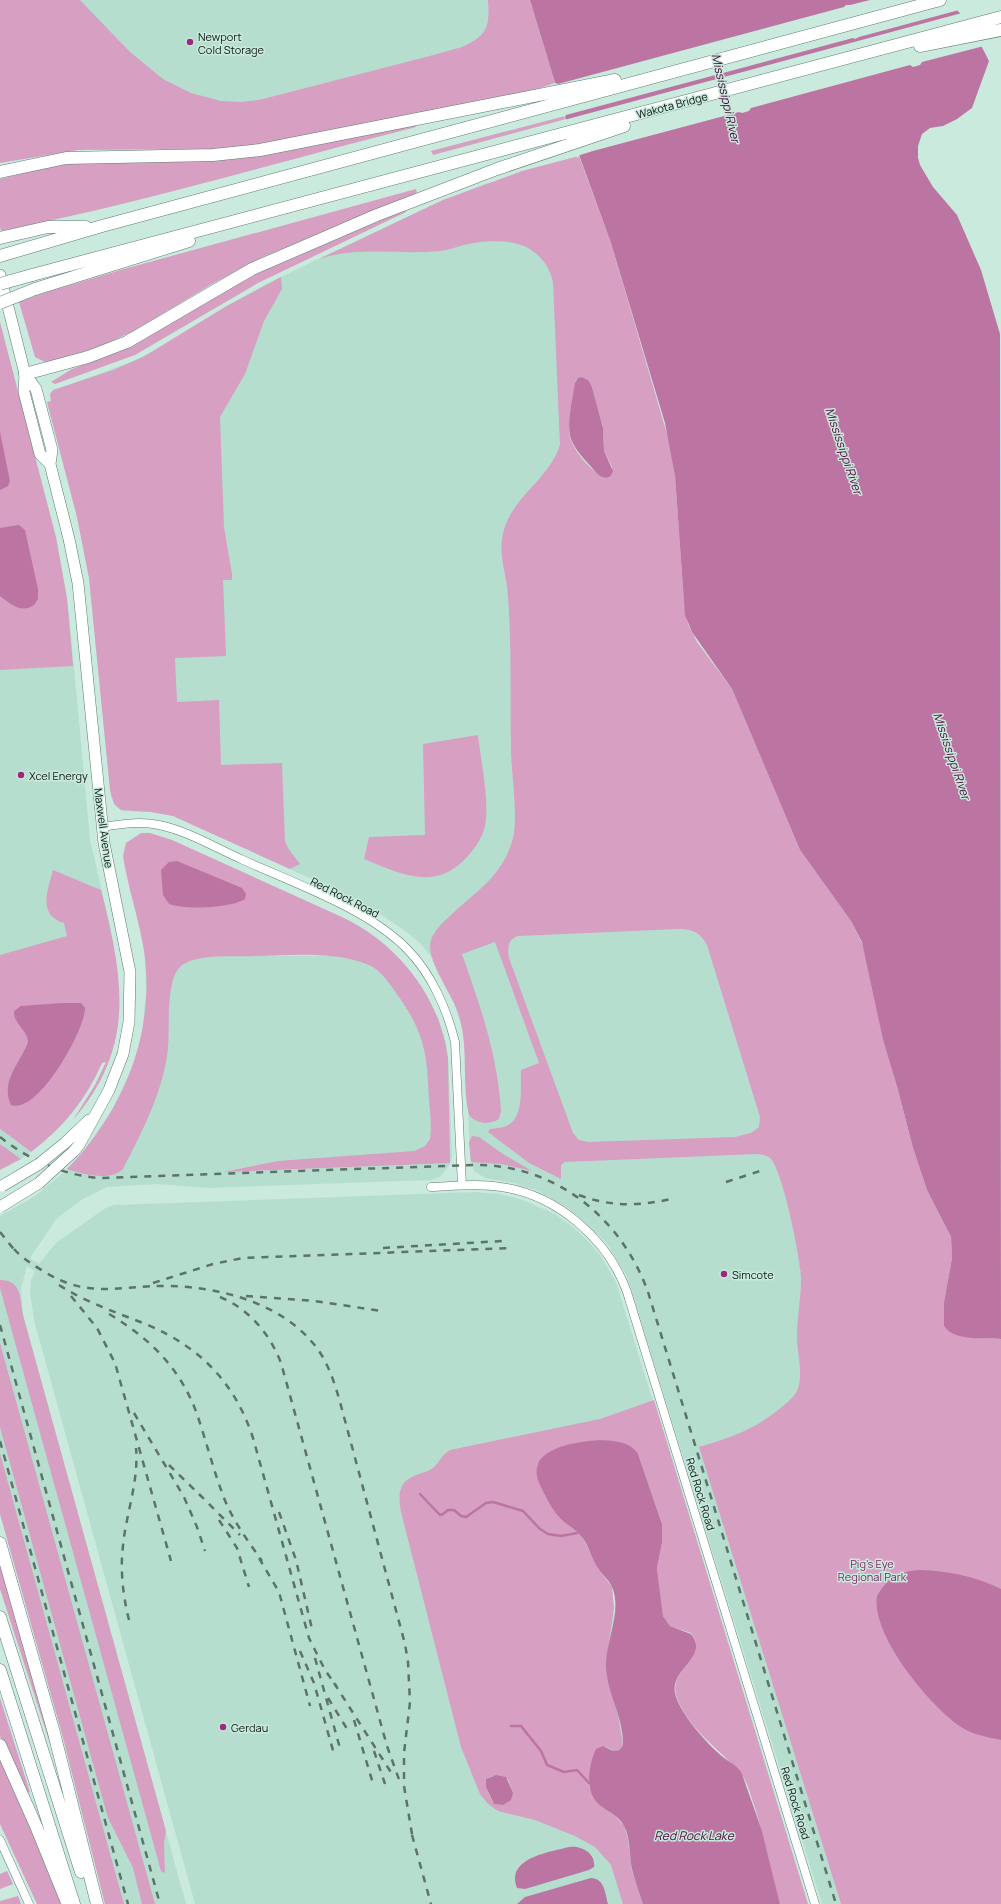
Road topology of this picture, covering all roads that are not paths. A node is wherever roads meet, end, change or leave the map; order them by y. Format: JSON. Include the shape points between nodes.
{"nodes":[{"id":1,"x":910,"y":0,"type":"edge"},
{"id":2,"x":940,"y":0,"type":"edge"},
{"id":3,"x":1001,"y":17,"type":"edge"},
{"id":4,"x":1001,"y":30,"type":"edge"},
{"id":5,"x":813,"y":34,"type":"junction"},
{"id":6,"x":700,"y":64,"type":"junction"},
{"id":7,"x":823,"y":65,"type":"junction"},
{"id":8,"x":711,"y":95,"type":"junction"},
{"id":9,"x":0,"y":172,"type":"edge"},
{"id":10,"x":291,"y":207,"type":"junction"},
{"id":11,"x":102,"y":226,"type":"junction"},
{"id":12,"x":0,"y":238,"type":"edge"},
{"id":13,"x":0,"y":256,"type":"edge"},
{"id":14,"x":0,"y":275,"type":"edge"},
{"id":15,"x":0,"y":284,"type":"edge"},
{"id":16,"x":0,"y":304,"type":"edge"},
{"id":17,"x":25,"y":374,"type":"junction"},
{"id":18,"x":102,"y":827,"type":"junction"},
{"id":19,"x":94,"y":1116,"type":"junction"},
{"id":20,"x":0,"y":1186,"type":"edge"},
{"id":21,"x":462,"y":1186,"type":"junction"},
{"id":22,"x":431,"y":1187,"type":"dead end"},
{"id":23,"x":0,"y":1207,"type":"edge"},
{"id":24,"x":0,"y":1543,"type":"edge"},
{"id":25,"x":0,"y":1617,"type":"edge"},
{"id":26,"x":0,"y":1670,"type":"edge"},
{"id":27,"x":0,"y":1745,"type":"edge"},
{"id":28,"x":0,"y":1840,"type":"edge"},
{"id":29,"x":29,"y":1904,"type":"edge"},
{"id":30,"x":67,"y":1904,"type":"edge"},
{"id":31,"x":74,"y":1904,"type":"edge"},
{"id":32,"x":92,"y":1904,"type":"edge"},
{"id":33,"x":97,"y":1904,"type":"edge"},
{"id":34,"x":815,"y":1904,"type":"edge"}],
"edges":[{"from":1,"to":5,"type":"highway"},
{"from":2,"to":5,"type":"highway"},
{"from":3,"to":7,"type":"highway","name":"Wakota Bridge"},
{"from":4,"to":7,"type":"highway"},
{"from":5,"to":6,"type":"highway"},
{"from":6,"to":9,"type":"highway","via":[[247,152],[66,158]]},
{"from":6,"to":11,"type":"highway"},
{"from":7,"to":8,"type":"highway","name":"Wakota Bridge"},
{"from":8,"to":10,"type":"highway","name":"Wakota Bridge"},
{"from":8,"to":17,"type":"highway","via":[[511,164],[282,255],[211,291],[117,346]]},
{"from":10,"to":15,"type":"highway","bridge":true},
{"from":10,"to":16,"type":"highway","bridge":true,"via":[[171,248],[35,289]]},
{"from":11,"to":12,"type":"highway","via":[[48,228]]},
{"from":11,"to":13,"type":"highway"},
{"from":14,"to":17,"type":"main road","name":"Maxwell Avenue"},
{"from":17,"to":18,"type":"main road","name":"Maxwell Avenue","via":[[36,389],[52,450],[50,464],[78,583]]},
{"from":18,"to":19,"type":"main road","name":"Maxwell Avenue","via":[[106,858],[129,962],[131,998],[123,1054],[109,1090]]},
{"from":18,"to":21,"type":"street","name":"Red Rock Road","via":[[146,823],[176,830],[356,912],[383,929],[407,949],[420,964],[437,994],[454,1037]]},
{"from":19,"to":20,"type":"main road","name":"Maxwell Avenue","bridge":true,"via":[[39,1164]]},
{"from":19,"to":23,"type":"main road","name":"Maxwell Avenue","bridge":true,"via":[[74,1151],[39,1183]]},
{"from":21,"to":22,"type":"street","name":"Red Rock Road"},
{"from":21,"to":34,"type":"street","name":"Red Rock Road","via":[[506,1188],[552,1204],[596,1240],[621,1277]]},
{"from":24,"to":33,"type":"highway","via":[[54,1734]]},
{"from":25,"to":32,"type":"highway"},
{"from":26,"to":31,"type":"highway"},
{"from":27,"to":30,"type":"highway"},
{"from":28,"to":29,"type":"street"}]}
